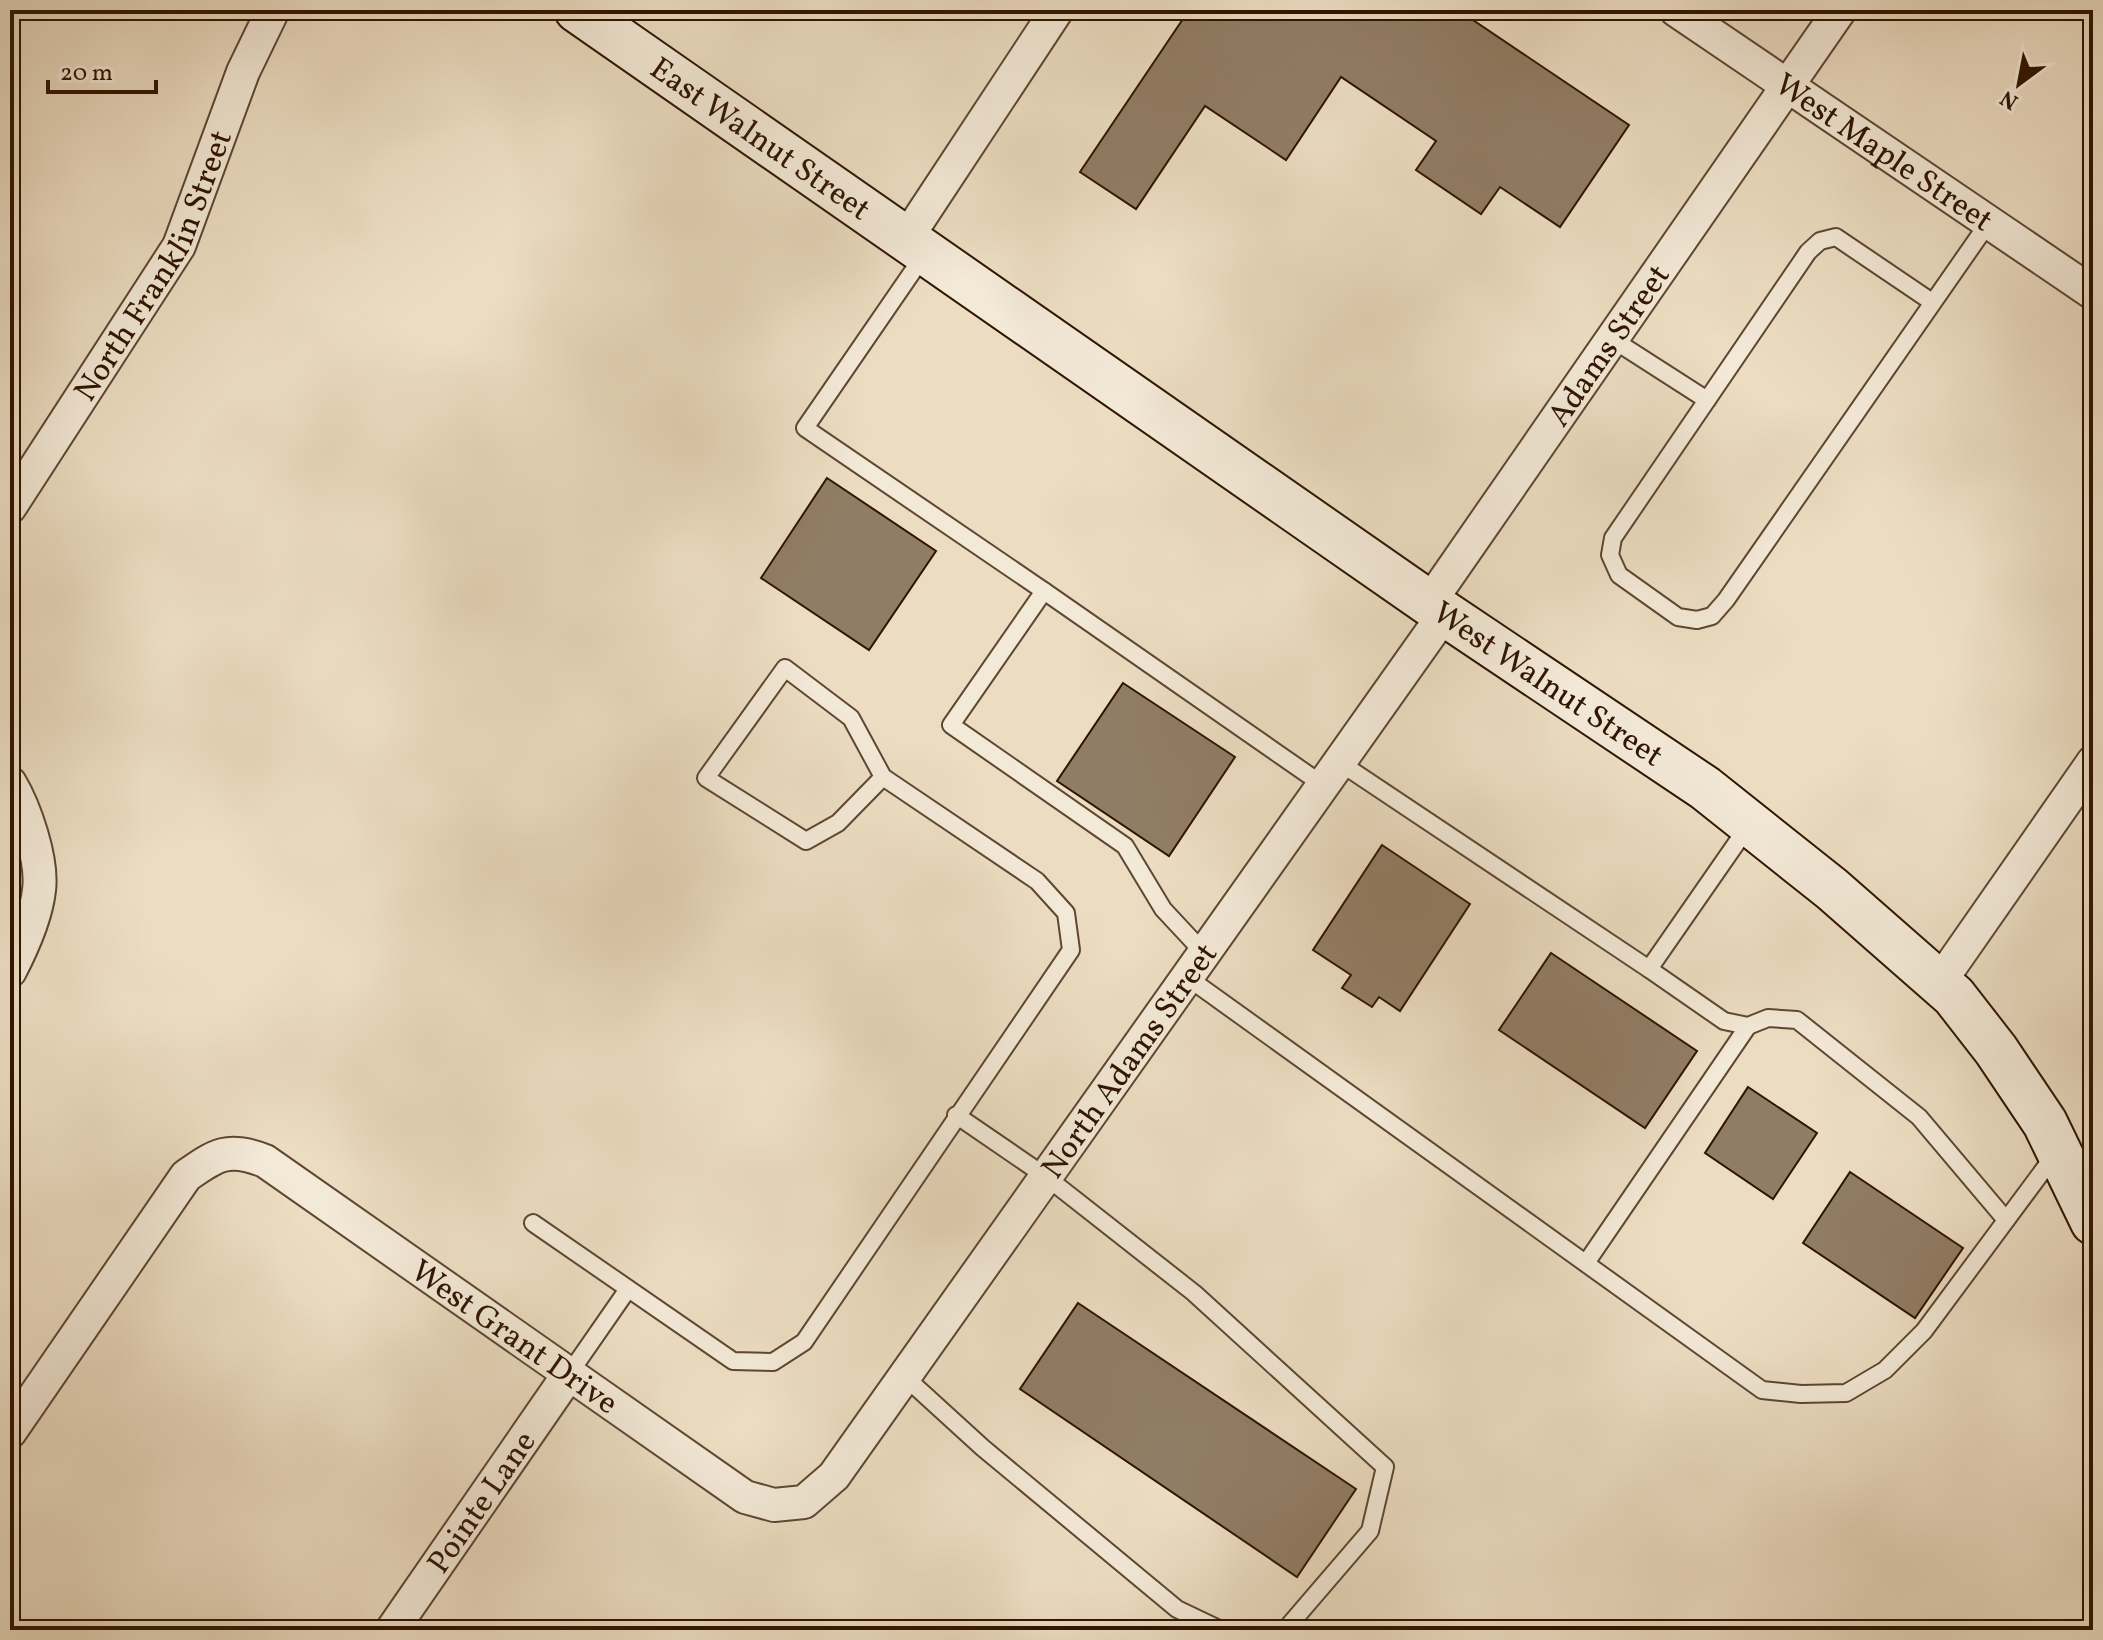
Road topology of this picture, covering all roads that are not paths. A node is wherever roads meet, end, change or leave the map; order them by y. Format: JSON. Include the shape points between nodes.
{"nodes":[{"id":1,"x":273,"y":10,"type":"edge"},
{"id":2,"x":577,"y":10,"type":"edge"},
{"id":3,"x":1057,"y":10,"type":"edge"},
{"id":4,"x":1676,"y":10,"type":"edge"},
{"id":5,"x":1840,"y":10,"type":"edge"},
{"id":6,"x":1787,"y":85,"type":"junction"},
{"id":7,"x":1989,"y":222,"type":"junction"},
{"id":8,"x":916,"y":246,"type":"junction"},
{"id":9,"x":2093,"y":293,"type":"edge"},
{"id":10,"x":1932,"y":302,"type":"junction"},
{"id":11,"x":1612,"y":339,"type":"junction"},
{"id":12,"x":1707,"y":400,"type":"junction"},
{"id":13,"x":10,"y":507,"type":"edge"},
{"id":14,"x":1044,"y":591,"type":"junction"},
{"id":15,"x":1437,"y":608,"type":"junction"},
{"id":16,"x":2093,"y":762,"type":"edge"},
{"id":17,"x":1331,"y":773,"type":"junction"},
{"id":18,"x":883,"y":777,"type":"junction"},
{"id":19,"x":10,"y":783,"type":"edge"},
{"id":20,"x":1750,"y":824,"type":"junction"},
{"id":21,"x":1196,"y":965,"type":"junction"},
{"id":22,"x":1649,"y":969,"type":"junction"},
{"id":23,"x":10,"y":971,"type":"edge"},
{"id":24,"x":1939,"y":983,"type":"junction"},
{"id":25,"x":1748,"y":1026,"type":"junction"},
{"id":26,"x":956,"y":1115,"type":"junction"},
{"id":27,"x":2076,"y":1143,"type":"edge"},
{"id":28,"x":1045,"y":1176,"type":"junction"},
{"id":29,"x":2006,"y":1220,"type":"junction"},
{"id":30,"x":2093,"y":1222,"type":"edge"},
{"id":31,"x":533,"y":1223,"type":"dead end"},
{"id":32,"x":1586,"y":1263,"type":"junction"},
{"id":33,"x":628,"y":1289,"type":"junction"},
{"id":34,"x":569,"y":1374,"type":"junction"},
{"id":35,"x":904,"y":1376,"type":"junction"},
{"id":36,"x":10,"y":1432,"type":"edge"},
{"id":37,"x":804,"y":1502,"type":"joint"},
{"id":38,"x":392,"y":1630,"type":"edge"},
{"id":39,"x":1221,"y":1630,"type":"edge"},
{"id":40,"x":1285,"y":1630,"type":"edge"}],
"edges":[{"from":1,"to":13,"type":"street","name":"North Franklin Street","via":[[243,72],[179,246]]},
{"from":2,"to":8,"type":"main road","name":"East Walnut Street"},
{"from":3,"to":8,"type":"street"},
{"from":4,"to":6,"type":"street","name":"West Maple Street"},
{"from":5,"to":6,"type":"street","name":"Adams Street"},
{"from":6,"to":7,"type":"street","name":"West Maple Street"},
{"from":6,"to":11,"type":"street","name":"Adams Street"},
{"from":7,"to":9,"type":"street","name":"West Maple Street"},
{"from":7,"to":10,"type":"lane"},
{"from":8,"to":14,"type":"lane","via":[[805,428]]},
{"from":8,"to":15,"type":"main road","name":"West Walnut Street"},
{"from":10,"to":12,"type":"lane","via":[[1836,237],[1820,241]]},
{"from":10,"to":12,"type":"lane","via":[[1726,600],[1712,616],[1697,620],[1678,617],[1619,575],[1610,555],[1613,538]]},
{"from":11,"to":12,"type":"lane"},
{"from":11,"to":15,"type":"street","name":"Adams Street"},
{"from":14,"to":17,"type":"lane"},
{"from":14,"to":21,"type":"lane","via":[[951,725],[1125,846]]},
{"from":15,"to":17,"type":"street","name":"North Adams Street"},
{"from":15,"to":20,"type":"main road","name":"West Walnut Street","via":[[1705,788]]},
{"from":16,"to":24,"type":"street"},
{"from":17,"to":21,"type":"street","name":"North Adams Street"},
{"from":17,"to":22,"type":"lane"},
{"from":18,"to":18,"type":"lane","via":[[851,718],[785,668],[706,778],[806,841],[838,823]]},
{"from":18,"to":26,"type":"lane","via":[[1037,881],[1066,913],[1071,950]]},
{"from":19,"to":23,"type":"street","via":[[40,870],[23,946]]},
{"from":20,"to":22,"type":"lane"},
{"from":20,"to":24,"type":"main road","name":"West Walnut Street"},
{"from":21,"to":28,"type":"street","name":"North Adams Street"},
{"from":21,"to":32,"type":"lane"},
{"from":22,"to":25,"type":"lane","via":[[1724,1021]]},
{"from":24,"to":27,"type":"main road","name":"West Walnut Street","via":[[1996,1050],[2045,1123]]},
{"from":25,"to":29,"type":"lane","via":[[1768,1018],[1797,1020],[1919,1117]]},
{"from":25,"to":32,"type":"lane"},
{"from":26,"to":28,"type":"lane"},
{"from":26,"to":33,"type":"lane","via":[[804,1342],[773,1362],[733,1361]]},
{"from":27,"to":29,"type":"lane"},
{"from":27,"to":30,"type":"main road","name":"West Walnut Street"},
{"from":28,"to":35,"type":"street","name":"North Adams Street"},
{"from":28,"to":40,"type":"lane","via":[[1194,1293],[1385,1467],[1370,1531]]},
{"from":29,"to":32,"type":"lane","via":[[1924,1331],[1885,1370],[1846,1393],[1762,1390]]},
{"from":31,"to":33,"type":"lane"},
{"from":33,"to":34,"type":"lane"},
{"from":34,"to":36,"type":"street","name":"West Grant Drive","via":[[265,1161],[245,1153],[216,1155],[186,1176]]},
{"from":34,"to":37,"type":"street","name":"West Grant Drive","via":[[745,1497],[774,1505]]},
{"from":34,"to":38,"type":"street","name":"Pointe Lane"},
{"from":35,"to":37,"type":"street","name":"North Adams Street","via":[[834,1476]]},
{"from":35,"to":39,"type":"lane","via":[[1177,1609]]}]}
